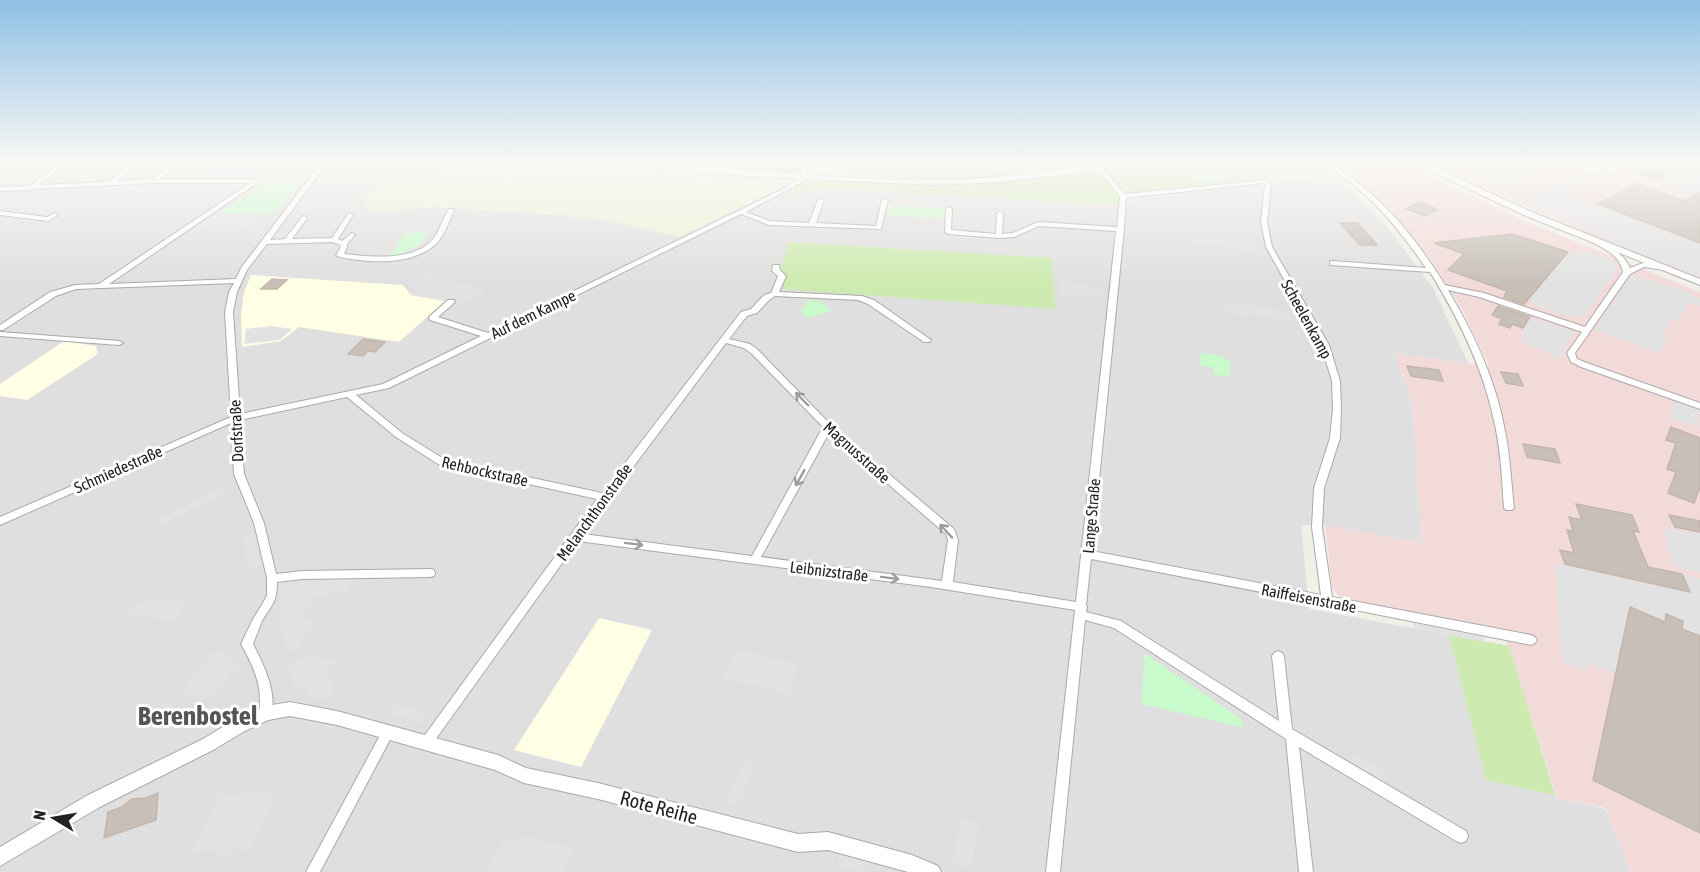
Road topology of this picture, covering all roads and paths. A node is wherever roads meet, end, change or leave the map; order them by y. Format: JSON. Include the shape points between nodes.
{"nodes":[{"id":1,"x":223,"y":204,"type":"edge"},
{"id":2,"x":294,"y":204,"type":"edge"},
{"id":3,"x":757,"y":204,"type":"edge"},
{"id":4,"x":820,"y":204,"type":"edge"},
{"id":5,"x":884,"y":204,"type":"edge"},
{"id":6,"x":1122,"y":204,"type":"edge"},
{"id":7,"x":1266,"y":204,"type":"edge"},
{"id":8,"x":1377,"y":204,"type":"edge"},
{"id":9,"x":1510,"y":204,"type":"edge"},
{"id":10,"x":949,"y":209,"type":"dead end"},
{"id":11,"x":451,"y":210,"type":"dead end"},
{"id":12,"x":741,"y":212,"type":"junction"},
{"id":13,"x":0,"y":213,"type":"edge"},
{"id":14,"x":1000,"y":213,"type":"dead end"},
{"id":15,"x":55,"y":215,"type":"dead end"},
{"id":16,"x":350,"y":215,"type":"dead end"},
{"id":17,"x":304,"y":218,"type":"dead end"},
{"id":18,"x":812,"y":225,"type":"junction"},
{"id":19,"x":1120,"y":229,"type":"junction"},
{"id":20,"x":352,"y":235,"type":"dead end"},
{"id":21,"x":999,"y":236,"type":"junction"},
{"id":22,"x":334,"y":240,"type":"junction"},
{"id":23,"x":1592,"y":240,"type":"junction"},
{"id":24,"x":287,"y":241,"type":"junction"},
{"id":25,"x":265,"y":242,"type":"junction"},
{"id":26,"x":343,"y":244,"type":"junction"},
{"id":27,"x":1333,"y":263,"type":"dead end"},
{"id":28,"x":776,"y":267,"type":"dead end"},
{"id":29,"x":1664,"y":268,"type":"junction"},
{"id":30,"x":1430,"y":270,"type":"junction"},
{"id":31,"x":1627,"y":272,"type":"junction"},
{"id":32,"x":237,"y":282,"type":"junction"},
{"id":33,"x":1700,"y":282,"type":"edge"},
{"id":34,"x":101,"y":286,"type":"junction"},
{"id":35,"x":1442,"y":287,"type":"junction"},
{"id":36,"x":774,"y":294,"type":"junction"},
{"id":37,"x":451,"y":302,"type":"dead end"},
{"id":38,"x":0,"y":328,"type":"edge"},
{"id":39,"x":1586,"y":330,"type":"junction"},
{"id":40,"x":0,"y":334,"type":"edge"},
{"id":41,"x":489,"y":336,"type":"junction"},
{"id":42,"x":723,"y":340,"type":"junction"},
{"id":43,"x":927,"y":340,"type":"dead end"},
{"id":44,"x":119,"y":343,"type":"dead end"},
{"id":45,"x":350,"y":395,"type":"junction"},
{"id":46,"x":1700,"y":406,"type":"edge"},
{"id":47,"x":236,"y":418,"type":"junction"},
{"id":48,"x":828,"y":427,"type":"junction"},
{"id":49,"x":604,"y":497,"type":"junction"},
{"id":50,"x":1509,"y":508,"type":"dead end"},
{"id":51,"x":0,"y":521,"type":"edge"},
{"id":52,"x":576,"y":537,"type":"junction"},
{"id":53,"x":1087,"y":554,"type":"junction"},
{"id":54,"x":754,"y":561,"type":"junction"},
{"id":55,"x":430,"y":573,"type":"dead end"},
{"id":56,"x":272,"y":578,"type":"junction"},
{"id":57,"x":947,"y":586,"type":"junction"},
{"id":58,"x":1327,"y":602,"type":"junction"},
{"id":59,"x":1082,"y":611,"type":"junction"},
{"id":60,"x":1532,"y":640,"type":"dead end"},
{"id":61,"x":1278,"y":656,"type":"dead end"},
{"id":62,"x":266,"y":713,"type":"junction"},
{"id":63,"x":388,"y":732,"type":"junction"},
{"id":64,"x":1289,"y":733,"type":"junction"},
{"id":65,"x":426,"y":743,"type":"junction"},
{"id":66,"x":1461,"y":836,"type":"dead end"},
{"id":67,"x":0,"y":856,"type":"edge"},
{"id":68,"x":313,"y":872,"type":"edge"},
{"id":69,"x":932,"y":872,"type":"edge"},
{"id":70,"x":1053,"y":872,"type":"edge"},
{"id":71,"x":1306,"y":872,"type":"edge"}],
"edges":[{"from":1,"to":34,"type":"street"},
{"from":2,"to":25,"type":"street","name":"Dorfstraße"},
{"from":3,"to":12,"type":"street","name":"Auf dem Kampe"},
{"from":4,"to":18,"type":"street"},
{"from":5,"to":18,"type":"street","via":[[879,228]]},
{"from":6,"to":19,"type":"street","name":"Lange Straße"},
{"from":7,"to":58,"type":"street","name":"Scheelenkamp","via":[[1264,222],[1269,247],[1325,345],[1336,381],[1335,438],[1319,488],[1317,527]]},
{"from":8,"to":30,"type":"street"},
{"from":9,"to":23,"type":"street"},
{"from":10,"to":21,"type":"street","via":[[948,232]]},
{"from":11,"to":26,"type":"street","via":[[434,242],[402,257],[384,260],[342,256]]},
{"from":12,"to":18,"type":"street","via":[[769,223]]},
{"from":12,"to":41,"type":"street","name":"Auf dem Kampe"},
{"from":13,"to":15,"type":"street","via":[[48,219]]},
{"from":14,"to":21,"type":"street"},
{"from":16,"to":22,"type":"street"},
{"from":17,"to":24,"type":"street"},
{"from":19,"to":21,"type":"street","via":[[1038,224],[1014,235]]},
{"from":19,"to":53,"type":"street","name":"Lange Straße"},
{"from":20,"to":26,"type":"street"},
{"from":22,"to":24,"type":"street"},
{"from":22,"to":26,"type":"street"},
{"from":23,"to":29,"type":"street"},
{"from":23,"to":31,"type":"street","via":[[1623,258]]},
{"from":24,"to":25,"type":"street"},
{"from":25,"to":32,"type":"street","name":"Dorfstraße"},
{"from":27,"to":30,"type":"street"},
{"from":28,"to":36,"type":"street","via":[[782,276]]},
{"from":29,"to":31,"type":"street","via":[[1643,265]]},
{"from":29,"to":33,"type":"street"},
{"from":30,"to":35,"type":"street"},
{"from":31,"to":39,"type":"street"},
{"from":32,"to":34,"type":"street"},
{"from":32,"to":47,"type":"street","name":"Dorfstraße","via":[[230,312]]},
{"from":34,"to":38,"type":"street","via":[[75,287],[53,294]]},
{"from":35,"to":39,"type":"street","via":[[1481,295]]},
{"from":35,"to":50,"type":"street","via":[[1474,351],[1496,410]]},
{"from":36,"to":42,"type":"street","name":"Melanchthonstraße","via":[[744,314]]},
{"from":36,"to":43,"type":"street","via":[[866,300]]},
{"from":37,"to":41,"type":"street","via":[[433,318]]},
{"from":39,"to":46,"type":"street","via":[[1571,353],[1574,360]]},
{"from":40,"to":44,"type":"street"},
{"from":41,"to":45,"type":"street","name":"Auf dem Kampe","via":[[386,386]]},
{"from":48,"to":42,"type":"street","name":"Magnusstraße","one_way":true,"via":[[754,351]]},
{"from":42,"to":49,"type":"street","name":"Melanchthonstraße"},
{"from":45,"to":47,"type":"street","name":"Auf dem Kampe"},
{"from":45,"to":49,"type":"street","name":"Rehbockstraße","via":[[399,435],[441,462]]},
{"from":47,"to":51,"type":"street","name":"Schmiedestraße"},
{"from":47,"to":56,"type":"street","name":"Dorfstraße","via":[[239,474],[259,523]]},
{"from":48,"to":54,"type":"street","one_way":true},
{"from":57,"to":48,"type":"street","name":"Magnusstraße","one_way":true,"via":[[953,540],[950,532]]},
{"from":49,"to":52,"type":"street","name":"Melanchthonstraße"},
{"from":52,"to":54,"type":"street","name":"Leibnizstraße","one_way":true},
{"from":52,"to":65,"type":"street","name":"Melanchthonstraße"},
{"from":53,"to":58,"type":"street","name":"Raiffeisenstraße"},
{"from":53,"to":59,"type":"street","name":"Lange Straße"},
{"from":54,"to":57,"type":"street","name":"Leibnizstraße","one_way":true},
{"from":55,"to":56,"type":"street"},
{"from":56,"to":62,"type":"street","name":"Dorfstraße","via":[[272,595],[247,644],[262,672]]},
{"from":57,"to":59,"type":"street","name":"Leibnizstraße"},
{"from":58,"to":60,"type":"street","name":"Raiffeisenstraße"},
{"from":59,"to":64,"type":"street","name":"Leibnizstraße","via":[[1117,624]]},
{"from":59,"to":70,"type":"street","name":"Lange Straße"},
{"from":61,"to":64,"type":"street"},
{"from":62,"to":63,"type":"street","name":"Rote Reihe","via":[[300,709]]},
{"from":62,"to":67,"type":"street","name":"Rote Reihe","via":[[94,801]]},
{"from":63,"to":65,"type":"street","name":"Rote Reihe"},
{"from":63,"to":68,"type":"street"},
{"from":64,"to":66,"type":"street","name":"Leibnizstraße"},
{"from":64,"to":71,"type":"street"},
{"from":65,"to":69,"type":"street","name":"Rote Reihe","via":[[561,785],[798,843],[828,841]]}]}
